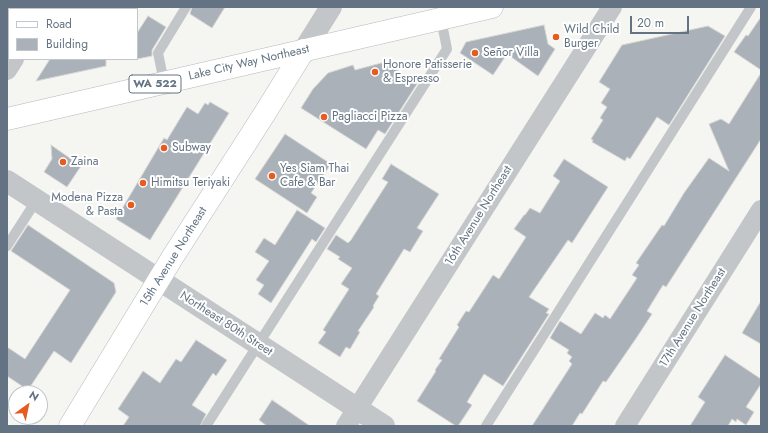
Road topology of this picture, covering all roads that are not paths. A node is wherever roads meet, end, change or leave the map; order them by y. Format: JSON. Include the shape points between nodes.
{"nodes":[{"id":1,"x":186,"y":7,"type":"edge"},
{"id":2,"x":330,"y":7,"type":"edge"},
{"id":3,"x":492,"y":7,"type":"edge"},
{"id":4,"x":612,"y":7,"type":"edge"},
{"id":5,"x":751,"y":7,"type":"edge"},
{"id":6,"x":441,"y":19,"type":"junction"},
{"id":7,"x":304,"y":50,"type":"junction"},
{"id":8,"x":13,"y":60,"type":"edge"},
{"id":9,"x":7,"y":70,"type":"edge"},
{"id":10,"x":164,"y":82,"type":"junction"},
{"id":11,"x":7,"y":118,"type":"edge"},
{"id":12,"x":7,"y":182,"type":"edge"},
{"id":13,"x":36,"y":201,"type":"junction"},
{"id":14,"x":761,"y":210,"type":"edge"},
{"id":15,"x":7,"y":246,"type":"edge"},
{"id":16,"x":159,"y":281,"type":"junction"},
{"id":17,"x":258,"y":345,"type":"junction"},
{"id":18,"x":352,"y":417,"type":"edge"},
{"id":19,"x":70,"y":426,"type":"edge"},
{"id":20,"x":206,"y":426,"type":"edge"},
{"id":21,"x":384,"y":426,"type":"edge"},
{"id":22,"x":486,"y":426,"type":"edge"},
{"id":23,"x":625,"y":426,"type":"edge"}],
"edges":[{"from":1,"to":10,"type":"lane","via":[[158,53]]},
{"from":2,"to":7,"type":"street","name":"15th Avenue Northeast"},
{"from":3,"to":6,"type":"main road","name":"Lake City Way Northeast","number":"WA 522"},
{"from":4,"to":18,"type":"street","name":"16th Avenue Northeast"},
{"from":5,"to":22,"type":"lane"},
{"from":6,"to":7,"type":"main road","name":"Lake City Way Northeast","number":"WA 522"},
{"from":6,"to":17,"type":"lane","via":[[447,49]]},
{"from":7,"to":10,"type":"main road","name":"Lake City Way Northeast","number":"WA 522"},
{"from":7,"to":16,"type":"main road","name":"15th Avenue Northeast"},
{"from":8,"to":9,"type":"street"},
{"from":10,"to":11,"type":"main road","name":"Lake City Way Northeast","number":"WA 522"},
{"from":12,"to":13,"type":"street","name":"Northeast 80th Street"},
{"from":13,"to":15,"type":"lane"},
{"from":13,"to":16,"type":"street","name":"Northeast 80th Street"},
{"from":14,"to":23,"type":"street","name":"17th Avenue Northeast"},
{"from":16,"to":17,"type":"street","name":"Northeast 80th Street"},
{"from":16,"to":19,"type":"main road","name":"15th Avenue Northeast"},
{"from":17,"to":18,"type":"street","name":"Northeast 80th Street"},
{"from":17,"to":20,"type":"lane"},
{"from":18,"to":21,"type":"street","name":"Northeast 80th Street"}]}
